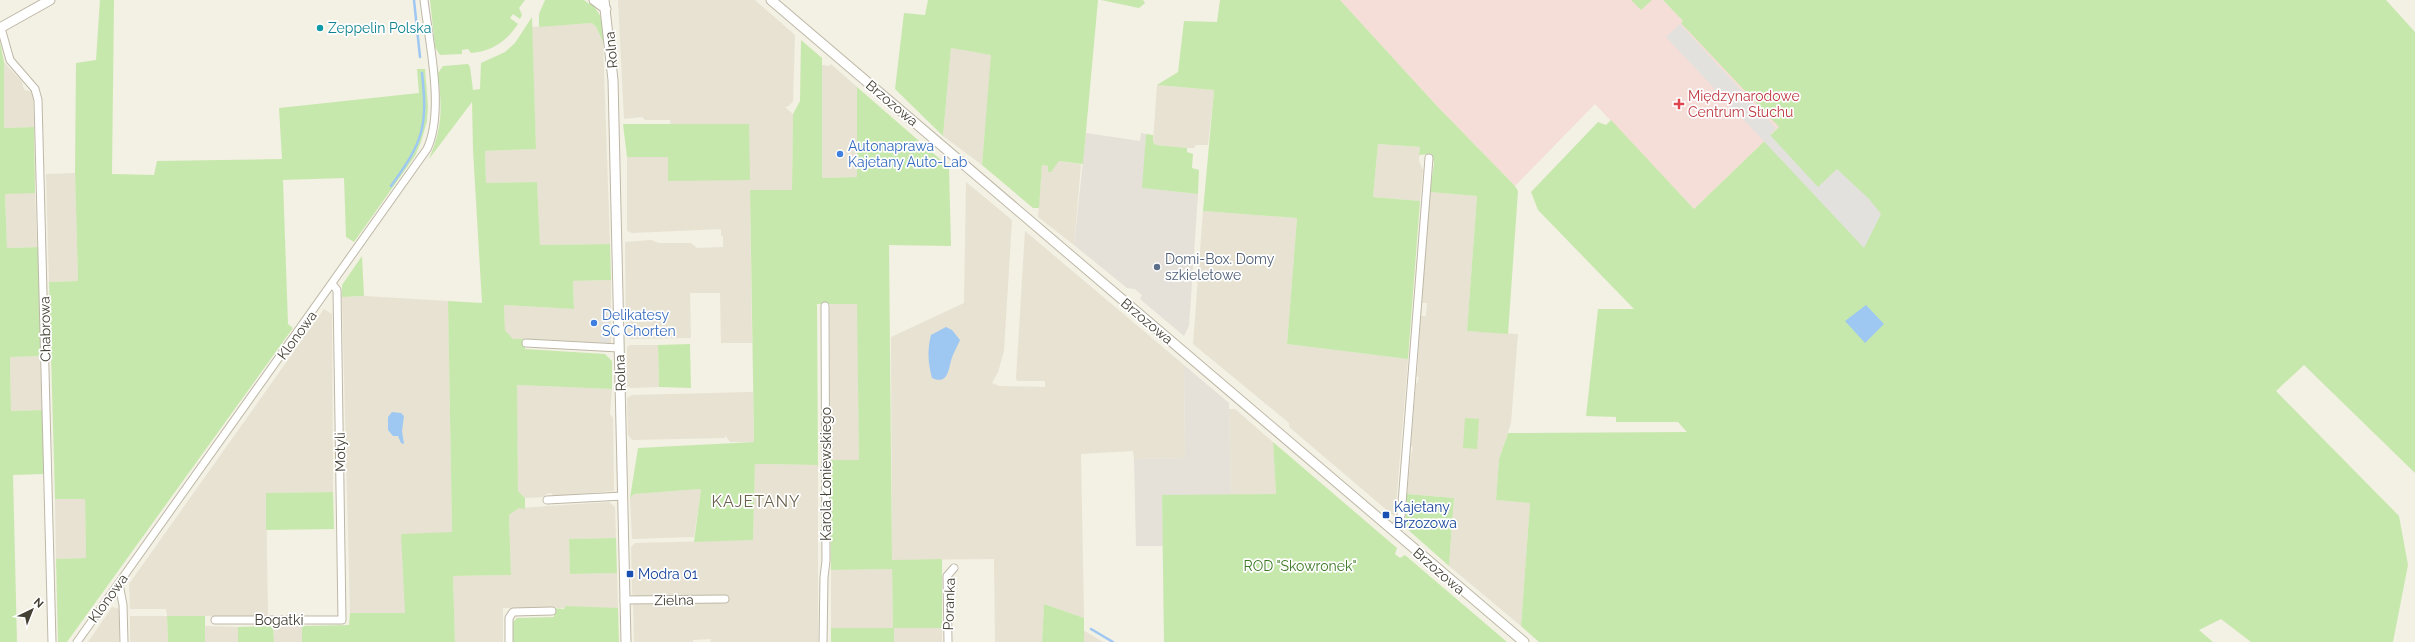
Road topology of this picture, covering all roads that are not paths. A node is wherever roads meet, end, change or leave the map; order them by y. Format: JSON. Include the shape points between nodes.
{"nodes":[{"id":1,"x":50,"y":0,"type":"edge"},
{"id":2,"x":424,"y":0,"type":"edge"},
{"id":3,"x":594,"y":0,"type":"edge"},
{"id":4,"x":771,"y":0,"type":"edge"},
{"id":5,"x":605,"y":5,"type":"edge"},
{"id":6,"x":0,"y":28,"type":"edge"},
{"id":7,"x":1429,"y":158,"type":"dead end"},
{"id":8,"x":333,"y":285,"type":"junction"},
{"id":9,"x":825,"y":306,"type":"dead end"},
{"id":10,"x":526,"y":343,"type":"dead end"},
{"id":11,"x":619,"y":348,"type":"junction"},
{"id":12,"x":623,"y":496,"type":"junction"},
{"id":13,"x":547,"y":500,"type":"dead end"},
{"id":14,"x":1394,"y":531,"type":"junction"},
{"id":15,"x":954,"y":568,"type":"dead end"},
{"id":16,"x":119,"y":584,"type":"junction"},
{"id":17,"x":724,"y":599,"type":"dead end"},
{"id":18,"x":624,"y":600,"type":"junction"},
{"id":19,"x":552,"y":611,"type":"dead end"},
{"id":20,"x":215,"y":620,"type":"dead end"},
{"id":21,"x":342,"y":620,"type":"joint"},
{"id":22,"x":52,"y":642,"type":"edge"},
{"id":23,"x":77,"y":642,"type":"edge"},
{"id":24,"x":124,"y":642,"type":"edge"},
{"id":25,"x":509,"y":642,"type":"edge"},
{"id":26,"x":626,"y":642,"type":"edge"},
{"id":27,"x":823,"y":642,"type":"edge"},
{"id":28,"x":948,"y":642,"type":"edge"},
{"id":29,"x":1524,"y":642,"type":"edge"}],
"edges":[{"from":1,"to":6,"type":"street"},
{"from":2,"to":8,"type":"street","name":"Klonowa","via":[[436,112],[430,144]]},
{"from":3,"to":5,"type":"street","name":"Rolna"},
{"from":4,"to":14,"type":"street","name":"Brzozowa"},
{"from":5,"to":11,"type":"street","name":"Rolna","via":[[613,70]]},
{"from":6,"to":22,"type":"street","name":"Chabrowa","via":[[10,60],[35,89],[38,100]]},
{"from":7,"to":14,"type":"street","via":[[1401,516]]},
{"from":8,"to":16,"type":"street","name":"Klonowa"},
{"from":8,"to":21,"type":"street","name":"Motyli","via":[[337,290]]},
{"from":9,"to":27,"type":"street","name":"Karola Łoniewskiego","via":[[826,561]]},
{"from":10,"to":11,"type":"street"},
{"from":11,"to":12,"type":"street","name":"Rolna"},
{"from":12,"to":13,"type":"street"},
{"from":12,"to":18,"type":"street","name":"Rolna"},
{"from":14,"to":29,"type":"street","name":"Brzozowa"},
{"from":15,"to":28,"type":"street","name":"Poranka","via":[[947,576]]},
{"from":16,"to":23,"type":"street","name":"Klonowa"},
{"from":16,"to":24,"type":"street","via":[[123,605]]},
{"from":17,"to":18,"type":"street","name":"Zielna"},
{"from":18,"to":26,"type":"street","name":"Rolna"},
{"from":19,"to":25,"type":"street","via":[[513,612],[509,618]]},
{"from":20,"to":21,"type":"street","name":"Bogatki"}]}
